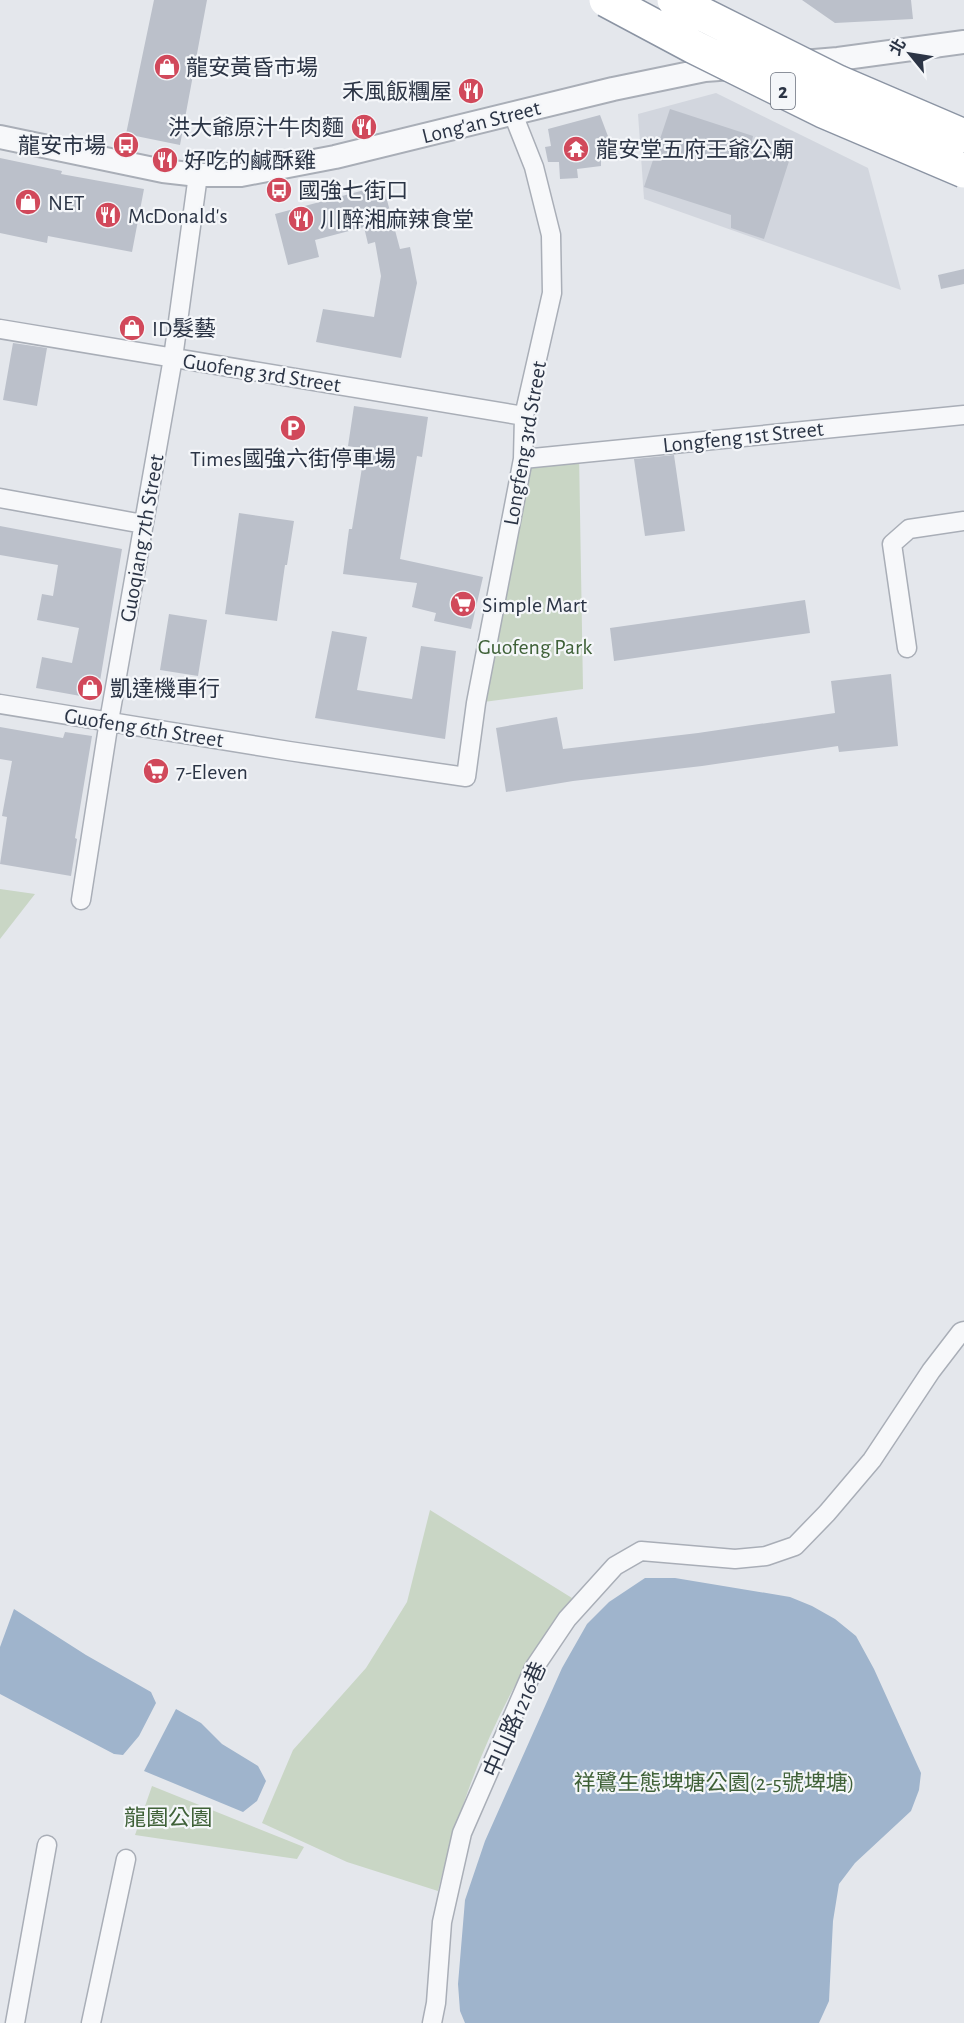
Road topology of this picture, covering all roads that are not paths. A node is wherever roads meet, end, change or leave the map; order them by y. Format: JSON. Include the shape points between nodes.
{"nodes":[{"id":1,"x":606,"y":0,"type":"edge"},
{"id":2,"x":674,"y":0,"type":"edge"},
{"id":3,"x":964,"y":42,"type":"edge"},
{"id":4,"x":513,"y":114,"type":"junction"},
{"id":5,"x":964,"y":136,"type":"edge"},
{"id":6,"x":0,"y":137,"type":"edge"},
{"id":7,"x":964,"y":171,"type":"edge"},
{"id":8,"x":198,"y":176,"type":"junction"},
{"id":9,"x":0,"y":329,"type":"edge"},
{"id":10,"x":173,"y":358,"type":"junction"},
{"id":11,"x":964,"y":415,"type":"edge"},
{"id":12,"x":524,"y":416,"type":"junction"},
{"id":13,"x":523,"y":459,"type":"junction"},
{"id":14,"x":0,"y":498,"type":"edge"},
{"id":15,"x":964,"y":521,"type":"edge"},
{"id":16,"x":143,"y":524,"type":"junction"},
{"id":17,"x":907,"y":648,"type":"dead end"},
{"id":18,"x":0,"y":704,"type":"edge"},
{"id":19,"x":109,"y":721,"type":"junction"},
{"id":20,"x":466,"y":777,"type":"joint"},
{"id":21,"x":81,"y":900,"type":"dead end"},
{"id":22,"x":964,"y":1331,"type":"edge"},
{"id":23,"x":47,"y":1845,"type":"dead end"},
{"id":24,"x":126,"y":1859,"type":"dead end"},
{"id":25,"x":15,"y":2023,"type":"edge"},
{"id":26,"x":91,"y":2023,"type":"edge"},
{"id":27,"x":432,"y":2023,"type":"edge"}],
"edges":[{"from":1,"to":7,"type":"highway","number":"2","bridge":true,"via":[[824,111]]},
{"from":2,"to":5,"type":"highway","number":"2","bridge":true,"via":[[838,82]]},
{"from":3,"to":4,"type":"street","name":"Long'an Street","via":[[838,59],[705,70]]},
{"from":4,"to":8,"type":"street","name":"Long'an Street","via":[[335,157],[241,175]]},
{"from":4,"to":12,"type":"street","name":"Longfeng 3rd Street","via":[[534,167],[551,235],[552,293]]},
{"from":6,"to":8,"type":"street","name":"Long'an Street"},
{"from":8,"to":10,"type":"street","name":"Guoqiang 7th Street"},
{"from":9,"to":10,"type":"street","name":"Guofeng 3rd Street"},
{"from":10,"to":12,"type":"street","name":"Guofeng 3rd Street"},
{"from":10,"to":16,"type":"street","name":"Guoqiang 7th Street"},
{"from":11,"to":13,"type":"street","name":"Longfeng 1st Street"},
{"from":12,"to":13,"type":"street","name":"Longfeng 3rd Street"},
{"from":13,"to":20,"type":"street","name":"Longfeng 3rd Street","via":[[476,703]]},
{"from":14,"to":16,"type":"street"},
{"from":15,"to":17,"type":"street","via":[[909,529],[892,544]]},
{"from":16,"to":19,"type":"street","name":"Guoqiang 7th Street"},
{"from":18,"to":19,"type":"street","name":"Guofeng 6th Street"},
{"from":19,"to":20,"type":"street","name":"Guofeng 6th Street"},
{"from":19,"to":21,"type":"street","name":"Guoqiang 7th Street"},
{"from":22,"to":27,"type":"street","name":"中山路1216巷","via":[[938,1362],[872,1460],[795,1546],[766,1556],[735,1559],[640,1551],[615,1566],[567,1619],[534,1668],[462,1833],[441,1922]]},
{"from":23,"to":25,"type":"street"},
{"from":24,"to":26,"type":"street"}]}
